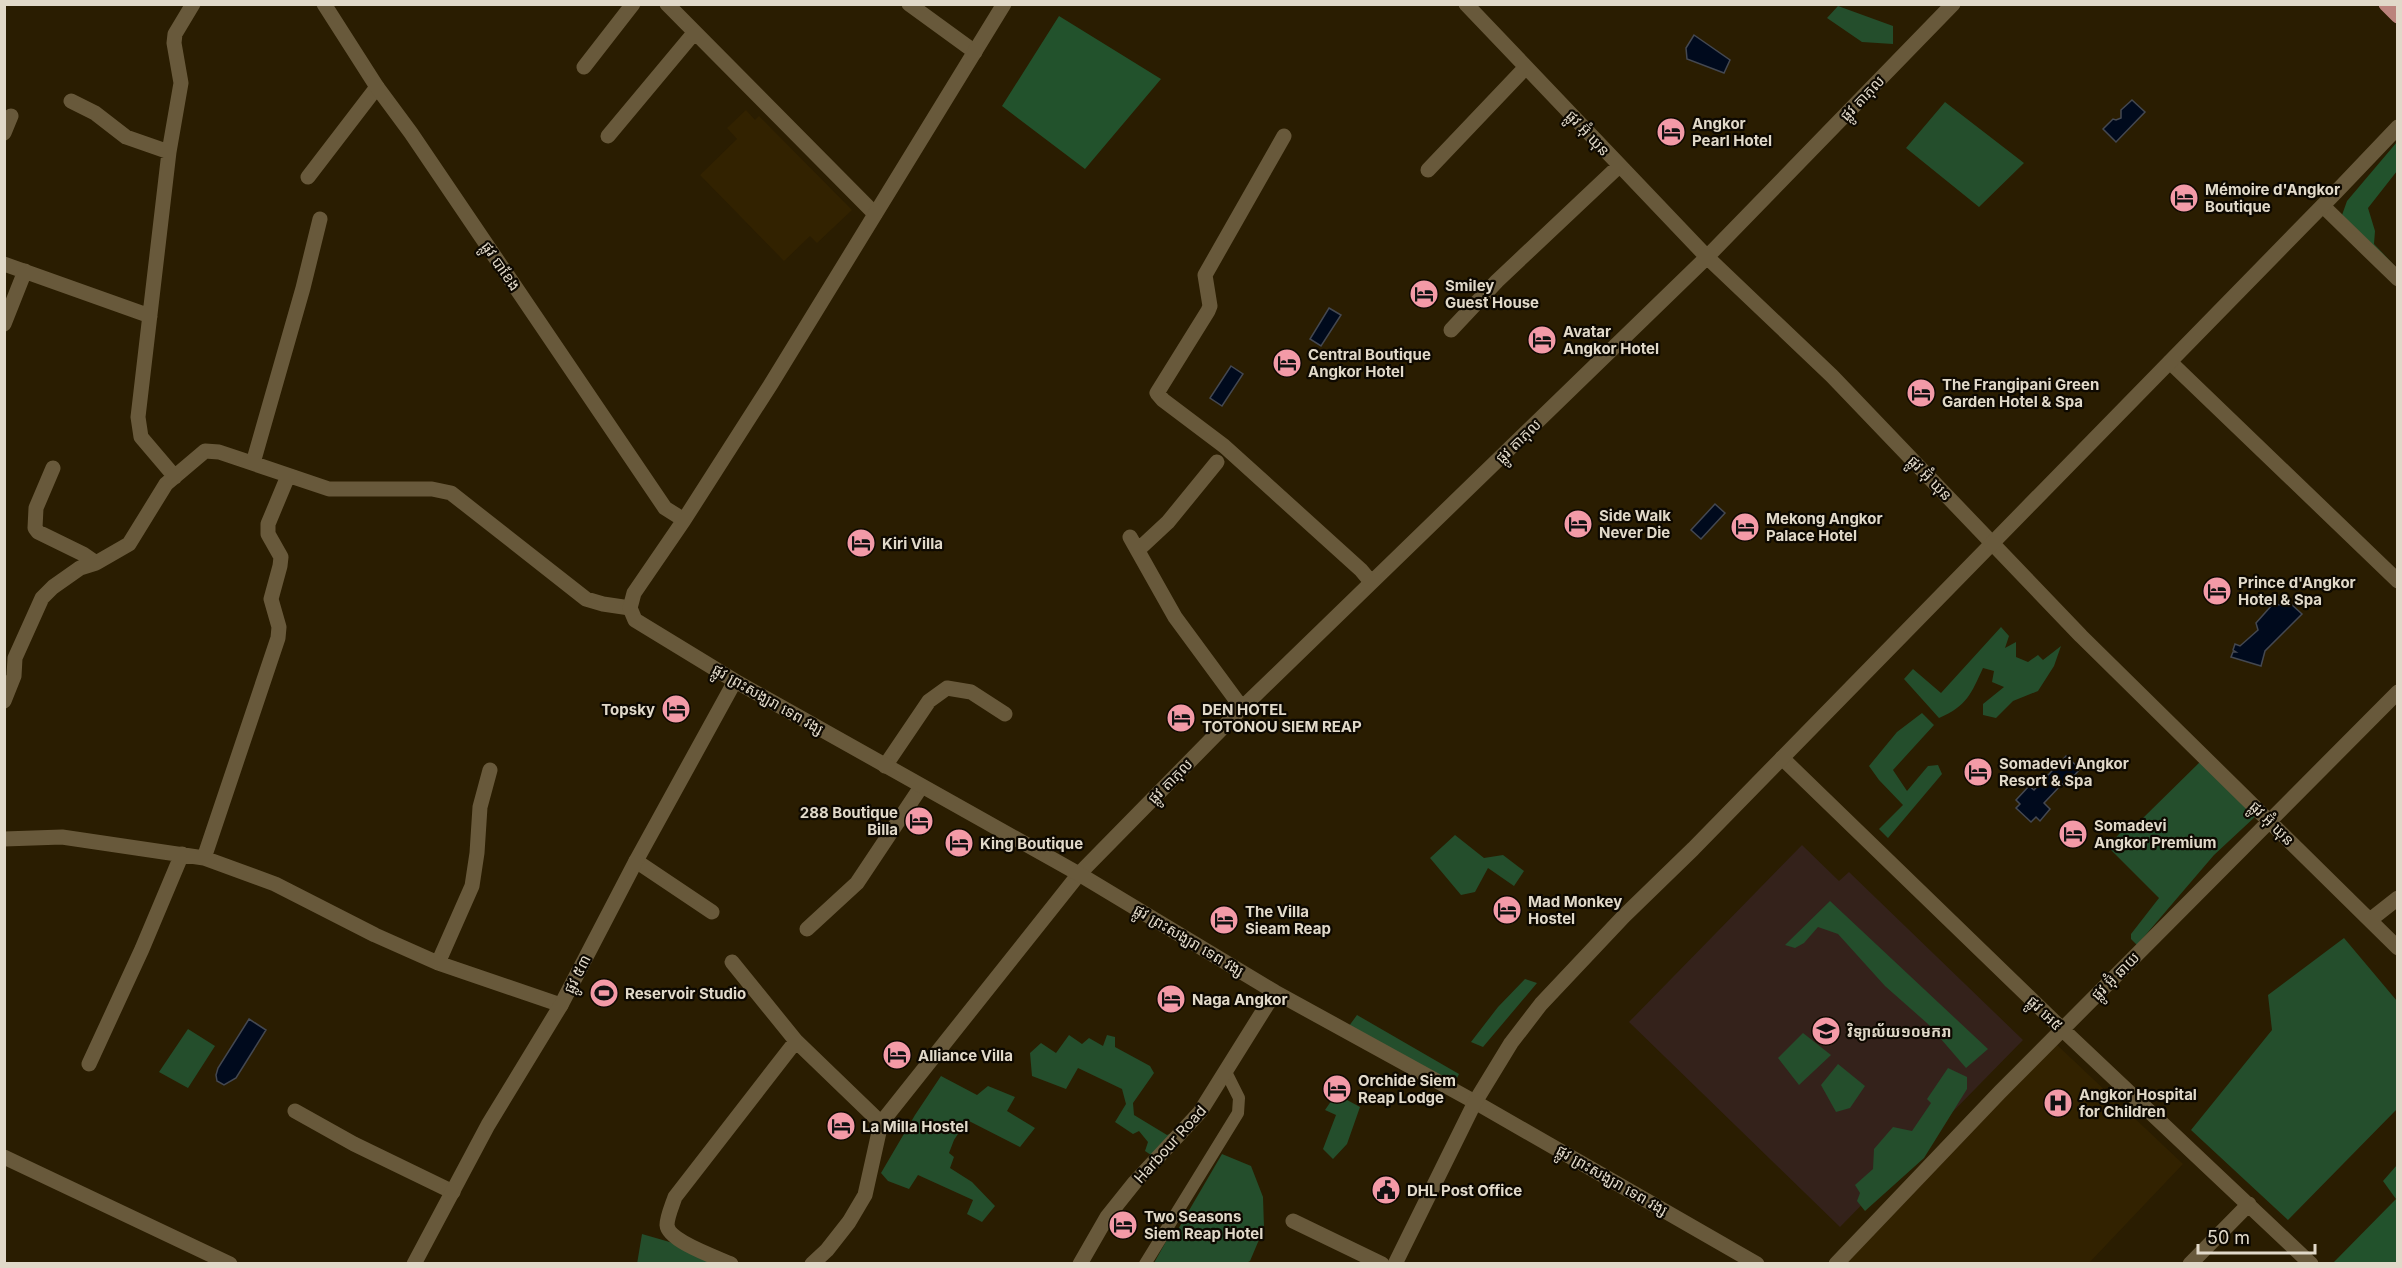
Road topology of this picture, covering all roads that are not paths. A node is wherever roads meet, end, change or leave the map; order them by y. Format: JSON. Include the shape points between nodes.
{"nodes":[{"id":1,"x":193,"y":4,"type":"edge"},
{"id":2,"x":324,"y":4,"type":"edge"},
{"id":3,"x":633,"y":4,"type":"edge"},
{"id":4,"x":909,"y":4,"type":"edge"},
{"id":5,"x":1004,"y":4,"type":"edge"},
{"id":6,"x":1466,"y":4,"type":"edge"},
{"id":7,"x":2386,"y":4,"type":"edge"},
{"id":8,"x":1947,"y":6,"type":"edge"},
{"id":9,"x":675,"y":7,"type":"edge"},
{"id":10,"x":2397,"y":16,"type":"edge"},
{"id":11,"x":694,"y":33,"type":"junction"},
{"id":12,"x":975,"y":52,"type":"junction"},
{"id":13,"x":584,"y":67,"type":"dead end"},
{"id":14,"x":1526,"y":68,"type":"junction"},
{"id":15,"x":377,"y":87,"type":"junction"},
{"id":16,"x":71,"y":101,"type":"dead end"},
{"id":17,"x":11,"y":116,"type":"dead end"},
{"id":18,"x":2397,"y":127,"type":"edge"},
{"id":19,"x":4,"y":133,"type":"edge"},
{"id":20,"x":608,"y":136,"type":"dead end"},
{"id":21,"x":1284,"y":136,"type":"dead end"},
{"id":22,"x":169,"y":152,"type":"junction"},
{"id":23,"x":1619,"y":166,"type":"junction"},
{"id":24,"x":1428,"y":170,"type":"dead end"},
{"id":25,"x":308,"y":177,"type":"dead end"},
{"id":26,"x":2323,"y":206,"type":"junction"},
{"id":27,"x":874,"y":214,"type":"junction"},
{"id":28,"x":320,"y":219,"type":"dead end"},
{"id":29,"x":1707,"y":257,"type":"junction"},
{"id":30,"x":4,"y":264,"type":"edge"},
{"id":31,"x":25,"y":271,"type":"junction"},
{"id":32,"x":2397,"y":279,"type":"edge"},
{"id":33,"x":150,"y":316,"type":"junction"},
{"id":34,"x":4,"y":324,"type":"edge"},
{"id":35,"x":1451,"y":330,"type":"dead end"},
{"id":36,"x":2170,"y":362,"type":"junction"},
{"id":37,"x":1217,"y":462,"type":"dead end"},
{"id":38,"x":254,"y":463,"type":"junction"},
{"id":39,"x":53,"y":468,"type":"dead end"},
{"id":40,"x":288,"y":476,"type":"junction"},
{"id":41,"x":175,"y":477,"type":"junction"},
{"id":42,"x":684,"y":520,"type":"junction"},
{"id":43,"x":1993,"y":543,"type":"junction"},
{"id":44,"x":96,"y":563,"type":"junction"},
{"id":45,"x":2397,"y":581,"type":"edge"},
{"id":46,"x":1371,"y":582,"type":"junction"},
{"id":47,"x":630,"y":608,"type":"junction"},
{"id":48,"x":10,"y":656,"type":"edge"},
{"id":49,"x":735,"y":681,"type":"junction"},
{"id":50,"x":2397,"y":692,"type":"edge"},
{"id":51,"x":4,"y":701,"type":"edge"},
{"id":52,"x":1242,"y":708,"type":"junction"},
{"id":53,"x":1005,"y":714,"type":"dead end"},
{"id":54,"x":1782,"y":758,"type":"junction"},
{"id":55,"x":885,"y":766,"type":"junction"},
{"id":56,"x":490,"y":770,"type":"dead end"},
{"id":57,"x":921,"y":787,"type":"junction"},
{"id":58,"x":2270,"y":821,"type":"junction"},
{"id":59,"x":4,"y":839,"type":"edge"},
{"id":60,"x":182,"y":854,"type":"junction"},
{"id":61,"x":204,"y":858,"type":"junction"},
{"id":62,"x":636,"y":861,"type":"junction"},
{"id":63,"x":1079,"y":874,"type":"junction"},
{"id":64,"x":2397,"y":898,"type":"edge"},
{"id":65,"x":712,"y":912,"type":"dead end"},
{"id":66,"x":2370,"y":920,"type":"junction"},
{"id":67,"x":807,"y":929,"type":"dead end"},
{"id":68,"x":2397,"y":948,"type":"edge"},
{"id":69,"x":732,"y":962,"type":"dead end"},
{"id":70,"x":438,"y":963,"type":"junction"},
{"id":71,"x":1275,"y":992,"type":"junction"},
{"id":72,"x":561,"y":1005,"type":"junction"},
{"id":73,"x":2062,"y":1029,"type":"junction"},
{"id":74,"x":796,"y":1041,"type":"junction"},
{"id":75,"x":89,"y":1064,"type":"dead end"},
{"id":76,"x":1226,"y":1072,"type":"junction"},
{"id":77,"x":1475,"y":1102,"type":"junction"},
{"id":78,"x":295,"y":1111,"type":"dead end"},
{"id":79,"x":881,"y":1123,"type":"junction"},
{"id":80,"x":4,"y":1157,"type":"edge"},
{"id":81,"x":453,"y":1192,"type":"junction"},
{"id":82,"x":2249,"y":1204,"type":"junction"},
{"id":83,"x":1293,"y":1221,"type":"dead end"},
{"id":84,"x":230,"y":1263,"type":"edge"},
{"id":85,"x":414,"y":1263,"type":"edge"},
{"id":86,"x":731,"y":1263,"type":"edge"},
{"id":87,"x":812,"y":1263,"type":"edge"},
{"id":88,"x":1080,"y":1263,"type":"edge"},
{"id":89,"x":1145,"y":1263,"type":"edge"},
{"id":90,"x":1382,"y":1263,"type":"edge"},
{"id":91,"x":1395,"y":1263,"type":"edge"},
{"id":92,"x":1757,"y":1263,"type":"edge"},
{"id":93,"x":1836,"y":1263,"type":"edge"},
{"id":94,"x":2190,"y":1263,"type":"edge"},
{"id":95,"x":2311,"y":1263,"type":"edge"}],
"edges":[{"from":1,"to":22,"type":"street","via":[[175,34],[181,83]]},
{"from":2,"to":15,"type":"street","name":"ផ្លូវ បាខែង"},
{"from":3,"to":13,"type":"street"},
{"from":4,"to":12,"type":"street"},
{"from":5,"to":12,"type":"street"},
{"from":6,"to":14,"type":"street","name":"ផ្លូវ អ៊ុំ ឃុន"},
{"from":7,"to":10,"type":"main road"},
{"from":8,"to":29,"type":"street","name":"ផ្លូវ តាភុល"},
{"from":9,"to":11,"type":"street"},
{"from":11,"to":20,"type":"street"},
{"from":11,"to":27,"type":"street"},
{"from":12,"to":27,"type":"street"},
{"from":14,"to":23,"type":"street","name":"ផ្លូវ អ៊ុំ ឃុន"},
{"from":14,"to":24,"type":"street"},
{"from":15,"to":25,"type":"street"},
{"from":15,"to":42,"type":"street","name":"ផ្លូវ បាខែង","via":[[665,508]]},
{"from":16,"to":22,"type":"street","via":[[95,113],[126,137]]},
{"from":17,"to":19,"type":"street"},
{"from":18,"to":26,"type":"street"},
{"from":21,"to":46,"type":"street","via":[[1205,275],[1208,311],[1157,393],[1224,446]]},
{"from":22,"to":33,"type":"street"},
{"from":23,"to":29,"type":"street","name":"ផ្លូវ អ៊ុំ ឃុន"},
{"from":23,"to":35,"type":"street"},
{"from":26,"to":32,"type":"street"},
{"from":26,"to":36,"type":"street"},
{"from":27,"to":42,"type":"street"},
{"from":28,"to":38,"type":"street"},
{"from":29,"to":43,"type":"street","name":"ផ្លូវ អ៊ុំ ឃុន","via":[[1832,375]]},
{"from":29,"to":46,"type":"street","name":"ផ្លូវ តាភុល"},
{"from":30,"to":31,"type":"street"},
{"from":31,"to":33,"type":"street"},
{"from":31,"to":34,"type":"street"},
{"from":33,"to":41,"type":"street","via":[[139,429],[141,437]]},
{"from":36,"to":43,"type":"street"},
{"from":36,"to":45,"type":"street"},
{"from":37,"to":52,"type":"street","via":[[1168,522],[1134,543],[1180,626]]},
{"from":38,"to":40,"type":"street"},
{"from":38,"to":41,"type":"street","via":[[211,451],[202,453]]},
{"from":39,"to":44,"type":"street","via":[[36,508],[35,528]]},
{"from":40,"to":47,"type":"street","via":[[341,490],[432,489],[451,493],[586,599]]},
{"from":40,"to":61,"type":"street","via":[[268,524],[268,534],[280,557],[271,599],[278,638]]},
{"from":41,"to":44,"type":"street","via":[[159,494],[129,544]]},
{"from":42,"to":47,"type":"street","via":[[634,593]]},
{"from":43,"to":54,"type":"street"},
{"from":43,"to":58,"type":"street","name":"ផ្លូវ អ៊ុំ ឃុន","via":[[2081,636]]},
{"from":44,"to":48,"type":"street","via":[[80,568],[42,598]]},
{"from":46,"to":52,"type":"street","name":"ផ្លូវ តាភុល"},
{"from":47,"to":49,"type":"street","name":"ផ្លូវ ព្រះសង្ឃរា ទេព វង្ស","via":[[635,620]]},
{"from":48,"to":51,"type":"street","via":[[14,676]]},
{"from":49,"to":55,"type":"street","name":"ផ្លូវ ព្រះសង្ឃរា ទេព វង្ស"},
{"from":49,"to":62,"type":"street","name":"ផ្លូវ ៥៣"},
{"from":50,"to":58,"type":"street","name":"ផ្លូវ អ៊ុំ ឆាយ"},
{"from":52,"to":63,"type":"street","name":"ផ្លូវ តាភុល"},
{"from":53,"to":55,"type":"street","via":[[971,692],[947,688],[929,701]]},
{"from":54,"to":73,"type":"street","name":"ផ្លូវ អេ៥"},
{"from":54,"to":77,"type":"street","via":[[1623,916],[1541,1004],[1511,1043]]},
{"from":55,"to":57,"type":"street","name":"ផ្លូវ ព្រះសង្ឃរា ទេព វង្ស"},
{"from":56,"to":70,"type":"street","via":[[480,807],[472,886]]},
{"from":57,"to":63,"type":"street","name":"ផ្លូវ ព្រះសង្ឃរា ទេព វង្ស"},
{"from":57,"to":67,"type":"street","via":[[856,884]]},
{"from":58,"to":66,"type":"street","name":"ផ្លូវ អ៊ុំ ឃុន"},
{"from":58,"to":73,"type":"street","name":"ផ្លូវ អ៊ុំ ឆាយ"},
{"from":59,"to":60,"type":"street","via":[[62,837]]},
{"from":60,"to":61,"type":"street"},
{"from":60,"to":75,"type":"street"},
{"from":61,"to":70,"type":"street","via":[[275,884]]},
{"from":62,"to":65,"type":"street"},
{"from":62,"to":72,"type":"street","name":"ផ្លូវ ៥៣"},
{"from":63,"to":71,"type":"street","name":"ផ្លូវ ព្រះសង្ឃរា ទេព វង្ស"},
{"from":63,"to":79,"type":"street","name":"ផ្លូវ តាភុល"},
{"from":64,"to":66,"type":"street"},
{"from":66,"to":68,"type":"street","name":"ផ្លូវ អ៊ុំ ឃុន"},
{"from":69,"to":74,"type":"street"},
{"from":70,"to":72,"type":"street"},
{"from":71,"to":76,"type":"street","name":"Harbour Road"},
{"from":71,"to":77,"type":"street","name":"ផ្លូវ ព្រះសង្ឃរា ទេព វង្ស"},
{"from":72,"to":81,"type":"street","name":"ផ្លូវ ៥៣","via":[[488,1125]]},
{"from":73,"to":82,"type":"street","name":"ផ្លូវ អេ៥"},
{"from":73,"to":93,"type":"street","name":"ផ្លូវ អ៊ុំ ឆាយ"},
{"from":74,"to":79,"type":"street"},
{"from":74,"to":86,"type":"street","via":[[675,1197],[667,1225],[669,1232]]},
{"from":76,"to":88,"type":"street","name":"Harbour Road","via":[[1194,1119],[1107,1217]]},
{"from":76,"to":89,"type":"street","via":[[1239,1098],[1238,1113]]},
{"from":77,"to":91,"type":"street"},
{"from":77,"to":92,"type":"street","name":"ផ្លូវ ព្រះសង្ឃរា ទេព វង្ស"},
{"from":78,"to":81,"type":"street"},
{"from":79,"to":87,"type":"street","via":[[865,1195],[849,1222]]},
{"from":80,"to":84,"type":"street"},
{"from":81,"to":85,"type":"street","name":"ផ្លូវ ៥៣"},
{"from":82,"to":94,"type":"street"},
{"from":82,"to":95,"type":"street","name":"ផ្លូវ អេ៥"},
{"from":83,"to":90,"type":"street"}]}
